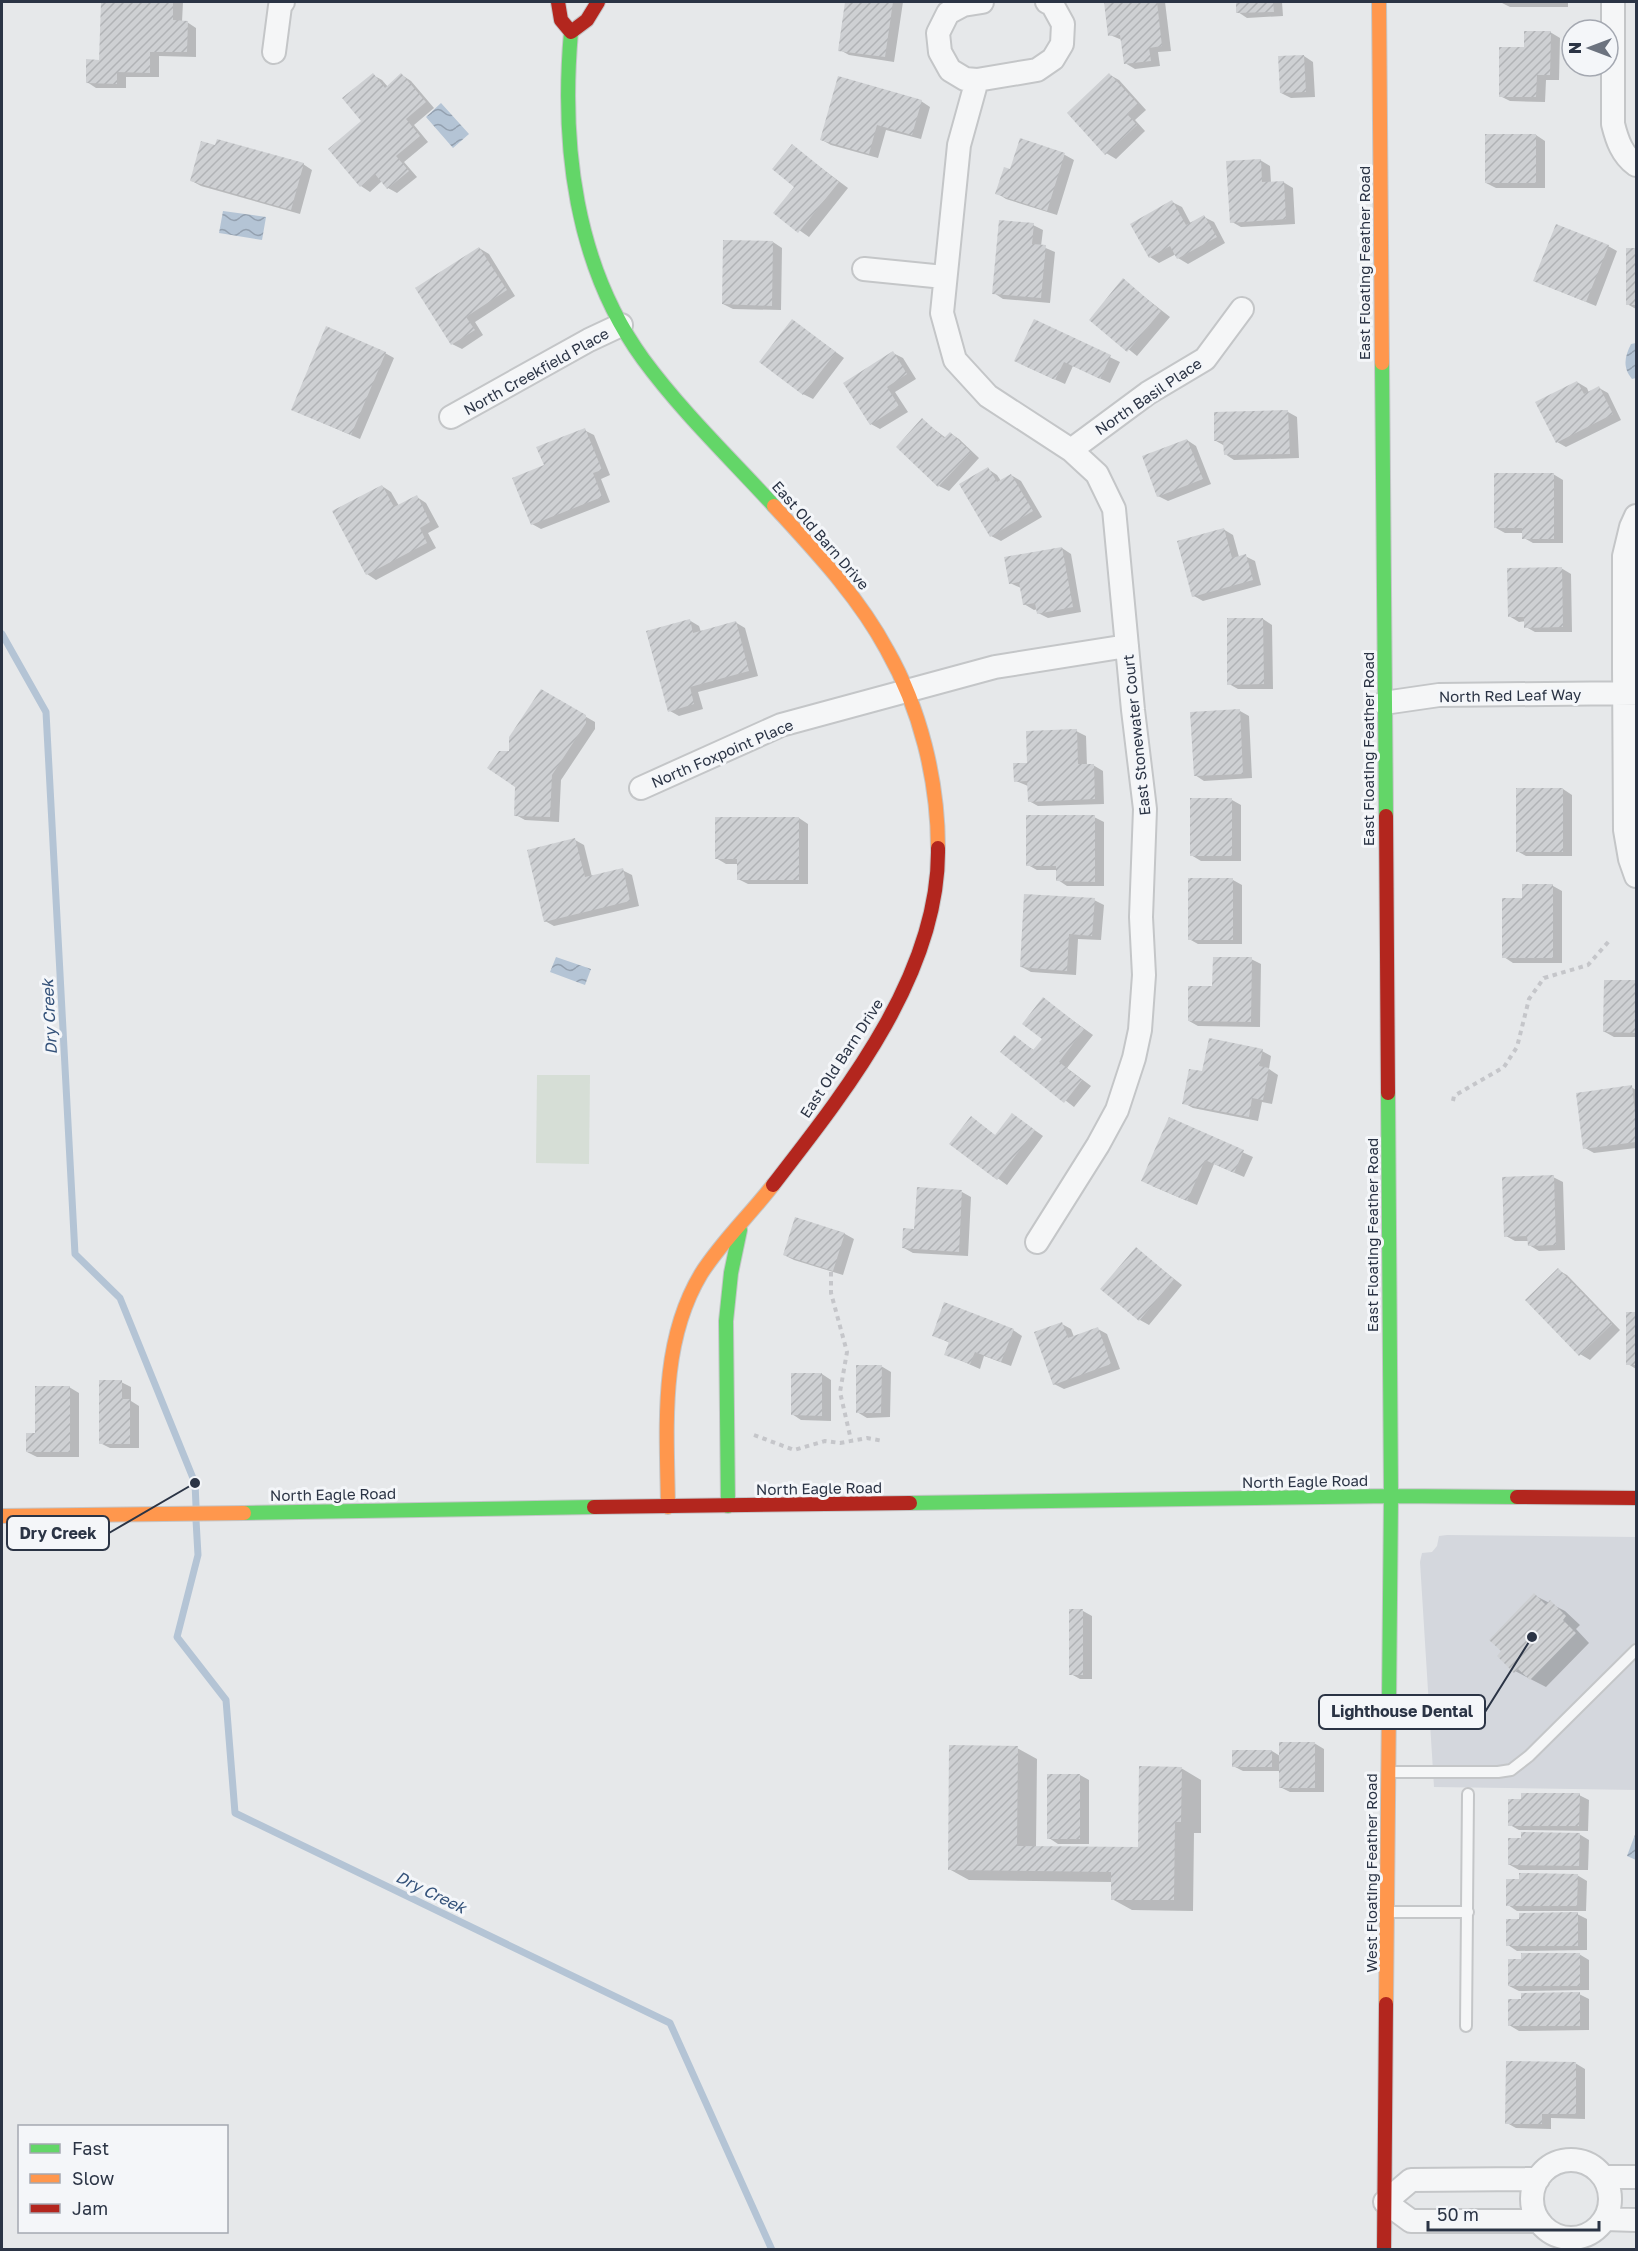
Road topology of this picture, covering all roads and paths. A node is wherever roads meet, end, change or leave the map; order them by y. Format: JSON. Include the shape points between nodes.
{"nodes":[{"id":1,"x":284,"y":2,"type":"edge"},
{"id":2,"x":558,"y":2,"type":"edge"},
{"id":3,"x":598,"y":2,"type":"edge"},
{"id":4,"x":982,"y":2,"type":"edge"},
{"id":5,"x":1047,"y":2,"type":"edge"},
{"id":6,"x":1379,"y":2,"type":"edge"},
{"id":7,"x":1613,"y":2,"type":"edge"},
{"id":8,"x":571,"y":32,"type":"junction"},
{"id":9,"x":274,"y":52,"type":"dead end"},
{"id":10,"x":977,"y":80,"type":"junction"},
{"id":11,"x":1632,"y":162,"type":"edge"},
{"id":12,"x":864,"y":269,"type":"dead end"},
{"id":13,"x":944,"y":277,"type":"junction"},
{"id":14,"x":1242,"y":309,"type":"dead end"},
{"id":15,"x":621,"y":325,"type":"junction"},
{"id":16,"x":452,"y":417,"type":"dead end"},
{"id":17,"x":1071,"y":450,"type":"junction"},
{"id":18,"x":1636,"y":516,"type":"edge"},
{"id":19,"x":1126,"y":646,"type":"junction"},
{"id":20,"x":908,"y":691,"type":"junction"},
{"id":21,"x":1630,"y":694,"type":"edge"},
{"id":22,"x":1384,"y":703,"type":"junction"},
{"id":23,"x":641,"y":788,"type":"dead end"},
{"id":24,"x":1636,"y":876,"type":"edge"},
{"id":25,"x":1610,"y":940,"type":"dead end"},
{"id":26,"x":1453,"y":1101,"type":"dead end"},
{"id":27,"x":741,"y":1226,"type":"junction"},
{"id":28,"x":1037,"y":1242,"type":"dead end"},
{"id":29,"x":831,"y":1272,"type":"dead end"},
{"id":30,"x":747,"y":1432,"type":"dead end"},
{"id":31,"x":851,"y":1440,"type":"junction"},
{"id":32,"x":883,"y":1441,"type":"dead end"},
{"id":33,"x":1391,"y":1496,"type":"junction"},
{"id":34,"x":1636,"y":1498,"type":"edge"},
{"id":35,"x":728,"y":1506,"type":"junction"},
{"id":36,"x":668,"y":1507,"type":"junction"},
{"id":37,"x":2,"y":1515,"type":"edge"},
{"id":38,"x":1636,"y":1650,"type":"edge"},
{"id":39,"x":1389,"y":1772,"type":"junction"},
{"id":40,"x":1468,"y":1794,"type":"dead end"},
{"id":41,"x":1387,"y":1912,"type":"junction"},
{"id":42,"x":1468,"y":1912,"type":"junction"},
{"id":43,"x":1466,"y":2025,"type":"dead end"},
{"id":44,"x":1604,"y":2177,"type":"junction"},
{"id":45,"x":1636,"y":2177,"type":"edge"},
{"id":46,"x":1538,"y":2179,"type":"junction"},
{"id":47,"x":1385,"y":2202,"type":"junction"},
{"id":48,"x":1605,"y":2219,"type":"junction"},
{"id":49,"x":1636,"y":2220,"type":"edge"},
{"id":50,"x":1539,"y":2221,"type":"junction"},
{"id":51,"x":1384,"y":2250,"type":"edge"}],
"edges":[{"from":1,"to":9,"type":"street","via":[[280,6]]},
{"from":2,"to":8,"type":"main road","via":[[561,20]]},
{"from":3,"to":8,"type":"main road","via":[[587,20]]},
{"from":4,"to":10,"type":"street","via":[[963,5],[948,14],[938,33],[940,52],[950,70],[964,79]]},
{"from":5,"to":10,"type":"street","via":[[1063,24],[1062,44],[1053,59],[1037,70]]},
{"from":6,"to":22,"type":"main road","name":"East Floating Feather Road"},
{"from":7,"to":11,"type":"street","via":[[1613,124],[1618,142]]},
{"from":8,"to":15,"type":"main road","name":"East Old Barn Drive","via":[[566,85],[576,196],[593,261]]},
{"from":10,"to":13,"type":"street","name":"East Stonewater Court","via":[[959,146]]},
{"from":12,"to":13,"type":"street"},
{"from":13,"to":17,"type":"street","name":"East Stonewater Court","via":[[942,313],[955,360],[988,396]]},
{"from":14,"to":17,"type":"street","name":"North Basil Place","via":[[1205,359],[1148,393]]},
{"from":15,"to":16,"type":"street","name":"North Creekfield Place"},
{"from":15,"to":20,"type":"main road","name":"East Old Barn Drive","via":[[669,393],[852,592]]},
{"from":17,"to":19,"type":"street","name":"East Stonewater Court","via":[[1096,474],[1114,509]]},
{"from":18,"to":21,"type":"street","via":[[1624,556]]},
{"from":19,"to":20,"type":"street","name":"North Foxpoint Place","via":[[995,667]]},
{"from":19,"to":28,"type":"street","name":"East Stonewater Court","via":[[1145,809],[1140,1030],[1117,1110]]},
{"from":20,"to":23,"type":"street","name":"North Foxpoint Place","via":[[781,724]]},
{"from":20,"to":27,"type":"main road","name":"East Old Barn Drive","via":[[925,742],[938,862],[921,948],[886,1024],[819,1126]]},
{"from":21,"to":22,"type":"street","name":"North Red Leaf Way","via":[[1439,695]]},
{"from":21,"to":24,"type":"street","via":[[1625,830]]},
{"from":22,"to":33,"type":"main road","name":"East Floating Feather Road"},
{"from":25,"to":26,"type":"path","via":[[1588,965],[1544,978],[1529,999],[1517,1047],[1504,1066],[1454,1096]]},
{"from":27,"to":35,"type":"main road","name":"East Old Barn Drive","via":[[726,1321]]},
{"from":27,"to":36,"type":"main road","name":"East Old Barn Drive","via":[[702,1272],[679,1326],[668,1384]]},
{"from":29,"to":31,"type":"path","via":[[831,1293],[847,1352],[840,1392]]},
{"from":30,"to":31,"type":"path","via":[[794,1450]]},
{"from":31,"to":32,"type":"path"},
{"from":33,"to":34,"type":"main road","name":"North Eagle Road"},
{"from":33,"to":35,"type":"main road","name":"North Eagle Road"},
{"from":33,"to":39,"type":"main road","name":"West Floating Feather Road"},
{"from":35,"to":36,"type":"main road","name":"North Eagle Road"},
{"from":36,"to":37,"type":"main road","name":"North Eagle Road"},
{"from":38,"to":39,"type":"lane","via":[[1511,1770]]},
{"from":39,"to":41,"type":"main road","name":"West Floating Feather Road"},
{"from":40,"to":42,"type":"lane"},
{"from":41,"to":42,"type":"lane"},
{"from":41,"to":47,"type":"main road","name":"West Floating Feather Road"},
{"from":42,"to":43,"type":"lane"},
{"from":44,"to":45,"type":"street"},
{"from":44,"to":46,"type":"street","via":[[1587,2163],[1564,2161],[1545,2170]]},
{"from":44,"to":48,"type":"street","via":[[1610,2198]]},
{"from":46,"to":47,"type":"street","via":[[1411,2180]]},
{"from":46,"to":50,"type":"street","via":[[1533,2200]]},
{"from":47,"to":50,"type":"street","via":[[1411,2221]]},
{"from":47,"to":51,"type":"main road","name":"West Floating Feather Road"},
{"from":48,"to":49,"type":"street"},
{"from":48,"to":50,"type":"street","via":[[1589,2234],[1567,2238]]}]}
